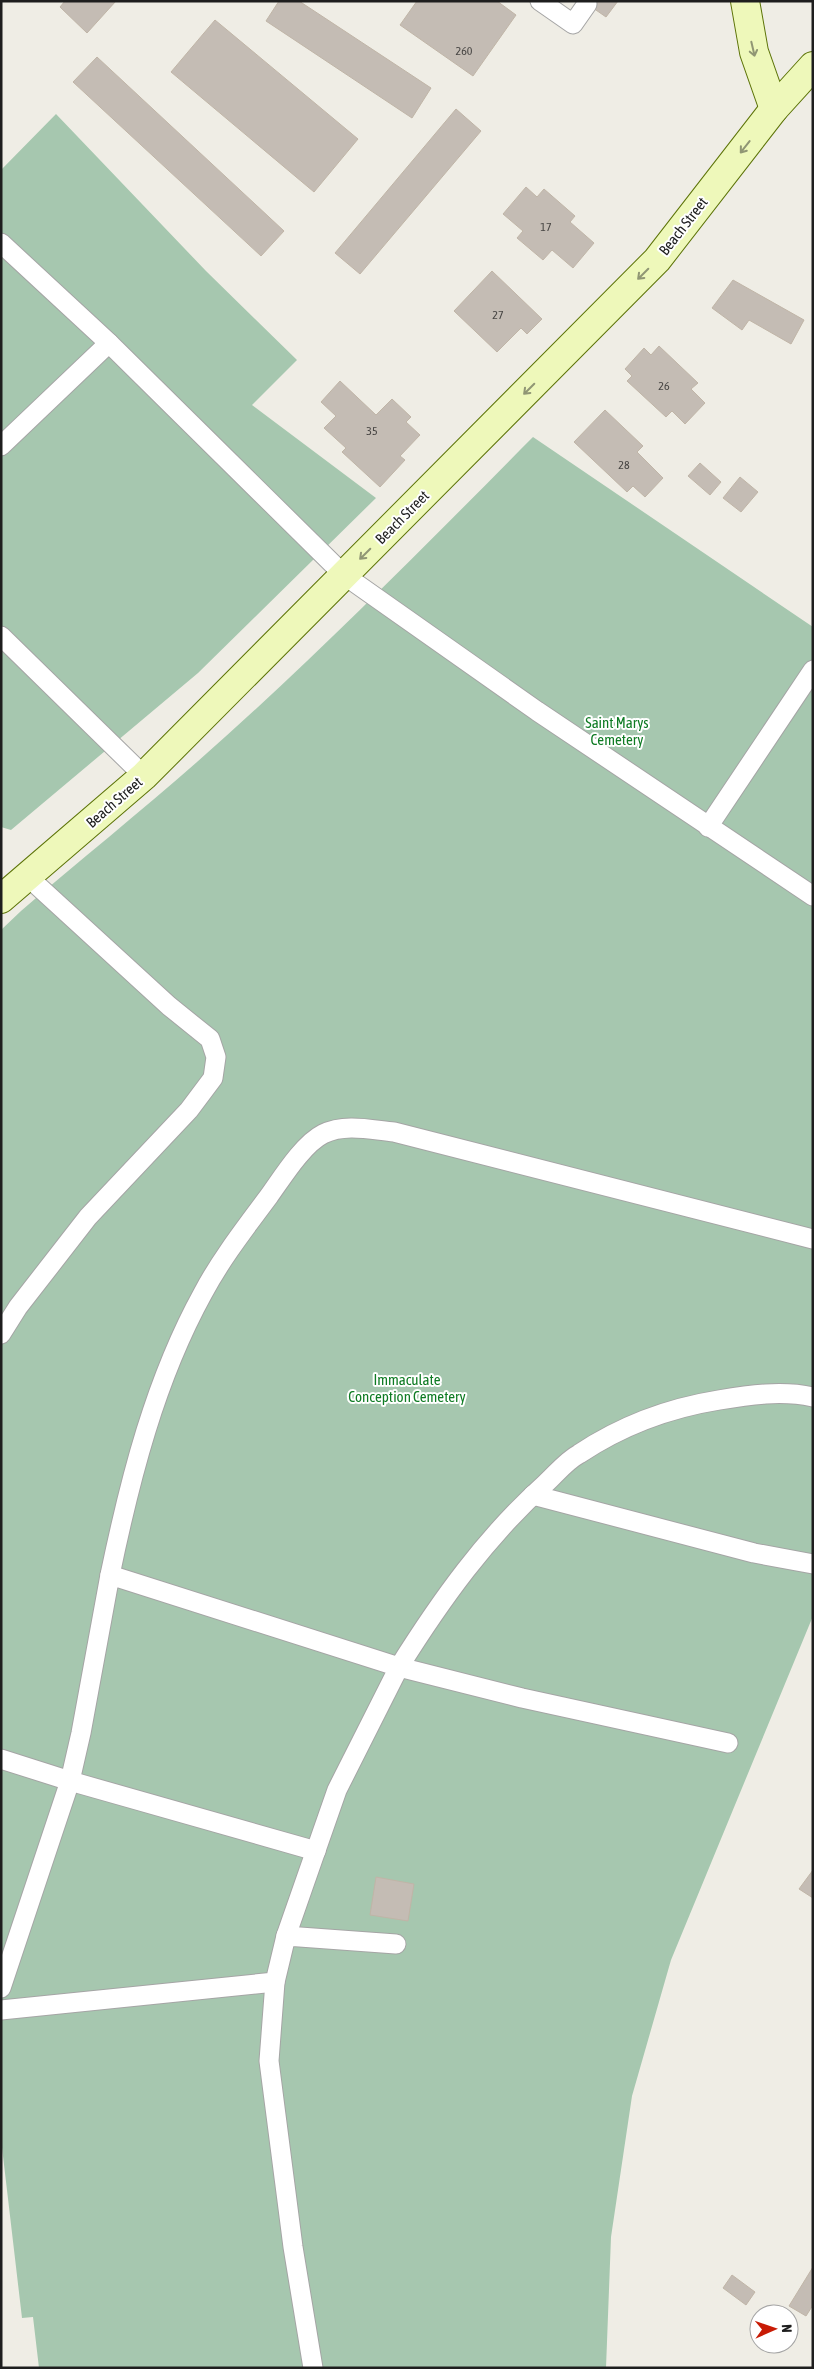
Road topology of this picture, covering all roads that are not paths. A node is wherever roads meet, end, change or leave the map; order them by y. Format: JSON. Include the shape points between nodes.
{"nodes":[{"id":1,"x":540,"y":1,"type":"edge"},
{"id":2,"x":745,"y":1,"type":"edge"},
{"id":3,"x":587,"y":4,"type":"dead end"},
{"id":4,"x":813,"y":66,"type":"edge"},
{"id":5,"x":774,"y":108,"type":"junction"},
{"id":6,"x":1,"y":243,"type":"edge"},
{"id":7,"x":109,"y":344,"type":"junction"},
{"id":8,"x":1,"y":446,"type":"edge"},
{"id":9,"x":344,"y":575,"type":"junction"},
{"id":10,"x":1,"y":636,"type":"edge"},
{"id":11,"x":813,"y":670,"type":"edge"},
{"id":12,"x":144,"y":776,"type":"junction"},
{"id":13,"x":708,"y":827,"type":"junction"},
{"id":14,"x":27,"y":876,"type":"junction"},
{"id":15,"x":813,"y":896,"type":"edge"},
{"id":16,"x":1,"y":898,"type":"edge"},
{"id":17,"x":813,"y":1239,"type":"edge"},
{"id":18,"x":1,"y":1334,"type":"edge"},
{"id":19,"x":813,"y":1397,"type":"edge"},
{"id":20,"x":533,"y":1494,"type":"junction"},
{"id":21,"x":813,"y":1564,"type":"edge"},
{"id":22,"x":110,"y":1575,"type":"junction"},
{"id":23,"x":399,"y":1667,"type":"junction"},
{"id":24,"x":728,"y":1743,"type":"dead end"},
{"id":25,"x":1,"y":1759,"type":"edge"},
{"id":26,"x":70,"y":1781,"type":"junction"},
{"id":27,"x":316,"y":1851,"type":"junction"},
{"id":28,"x":286,"y":1936,"type":"junction"},
{"id":29,"x":396,"y":1944,"type":"dead end"},
{"id":30,"x":275,"y":1982,"type":"junction"},
{"id":31,"x":1,"y":1988,"type":"edge"},
{"id":32,"x":1,"y":2010,"type":"edge"},
{"id":33,"x":313,"y":2368,"type":"edge"}],
"edges":[{"from":1,"to":3,"type":"lane","via":[[573,24]]},
{"from":2,"to":5,"type":"street","one_way":true,"via":[[754,52]]},
{"from":4,"to":5,"type":"street","name":"Beach Street"},
{"from":5,"to":9,"type":"street","name":"Beach Street","one_way":true,"via":[[657,260]]},
{"from":6,"to":7,"type":"lane"},
{"from":7,"to":8,"type":"lane"},
{"from":7,"to":9,"type":"lane"},
{"from":9,"to":12,"type":"street","name":"Beach Street"},
{"from":9,"to":13,"type":"lane"},
{"from":10,"to":12,"type":"lane"},
{"from":11,"to":13,"type":"lane"},
{"from":12,"to":14,"type":"street","name":"Beach Street"},
{"from":13,"to":15,"type":"lane"},
{"from":14,"to":16,"type":"street","name":"Beach Street"},
{"from":14,"to":18,"type":"lane","via":[[210,1039],[216,1056],[213,1078],[189,1110],[88,1217]]},
{"from":17,"to":22,"type":"lane","via":[[394,1132],[350,1128],[323,1134],[299,1155],[203,1292],[168,1366],[127,1493]]},
{"from":19,"to":20,"type":"lane","via":[[752,1394],[690,1405],[636,1423],[578,1454]]},
{"from":20,"to":21,"type":"lane","via":[[754,1553]]},
{"from":20,"to":23,"type":"lane","via":[[473,1558],[430,1616]]},
{"from":22,"to":23,"type":"lane"},
{"from":22,"to":26,"type":"lane"},
{"from":23,"to":24,"type":"lane","via":[[522,1698]]},
{"from":23,"to":27,"type":"lane","via":[[337,1790]]},
{"from":25,"to":26,"type":"lane"},
{"from":26,"to":27,"type":"lane"},
{"from":26,"to":31,"type":"lane"},
{"from":27,"to":28,"type":"lane"},
{"from":28,"to":29,"type":"lane"},
{"from":28,"to":30,"type":"lane"},
{"from":30,"to":32,"type":"lane"},
{"from":30,"to":33,"type":"lane","via":[[269,2061],[293,2247]]}]}
